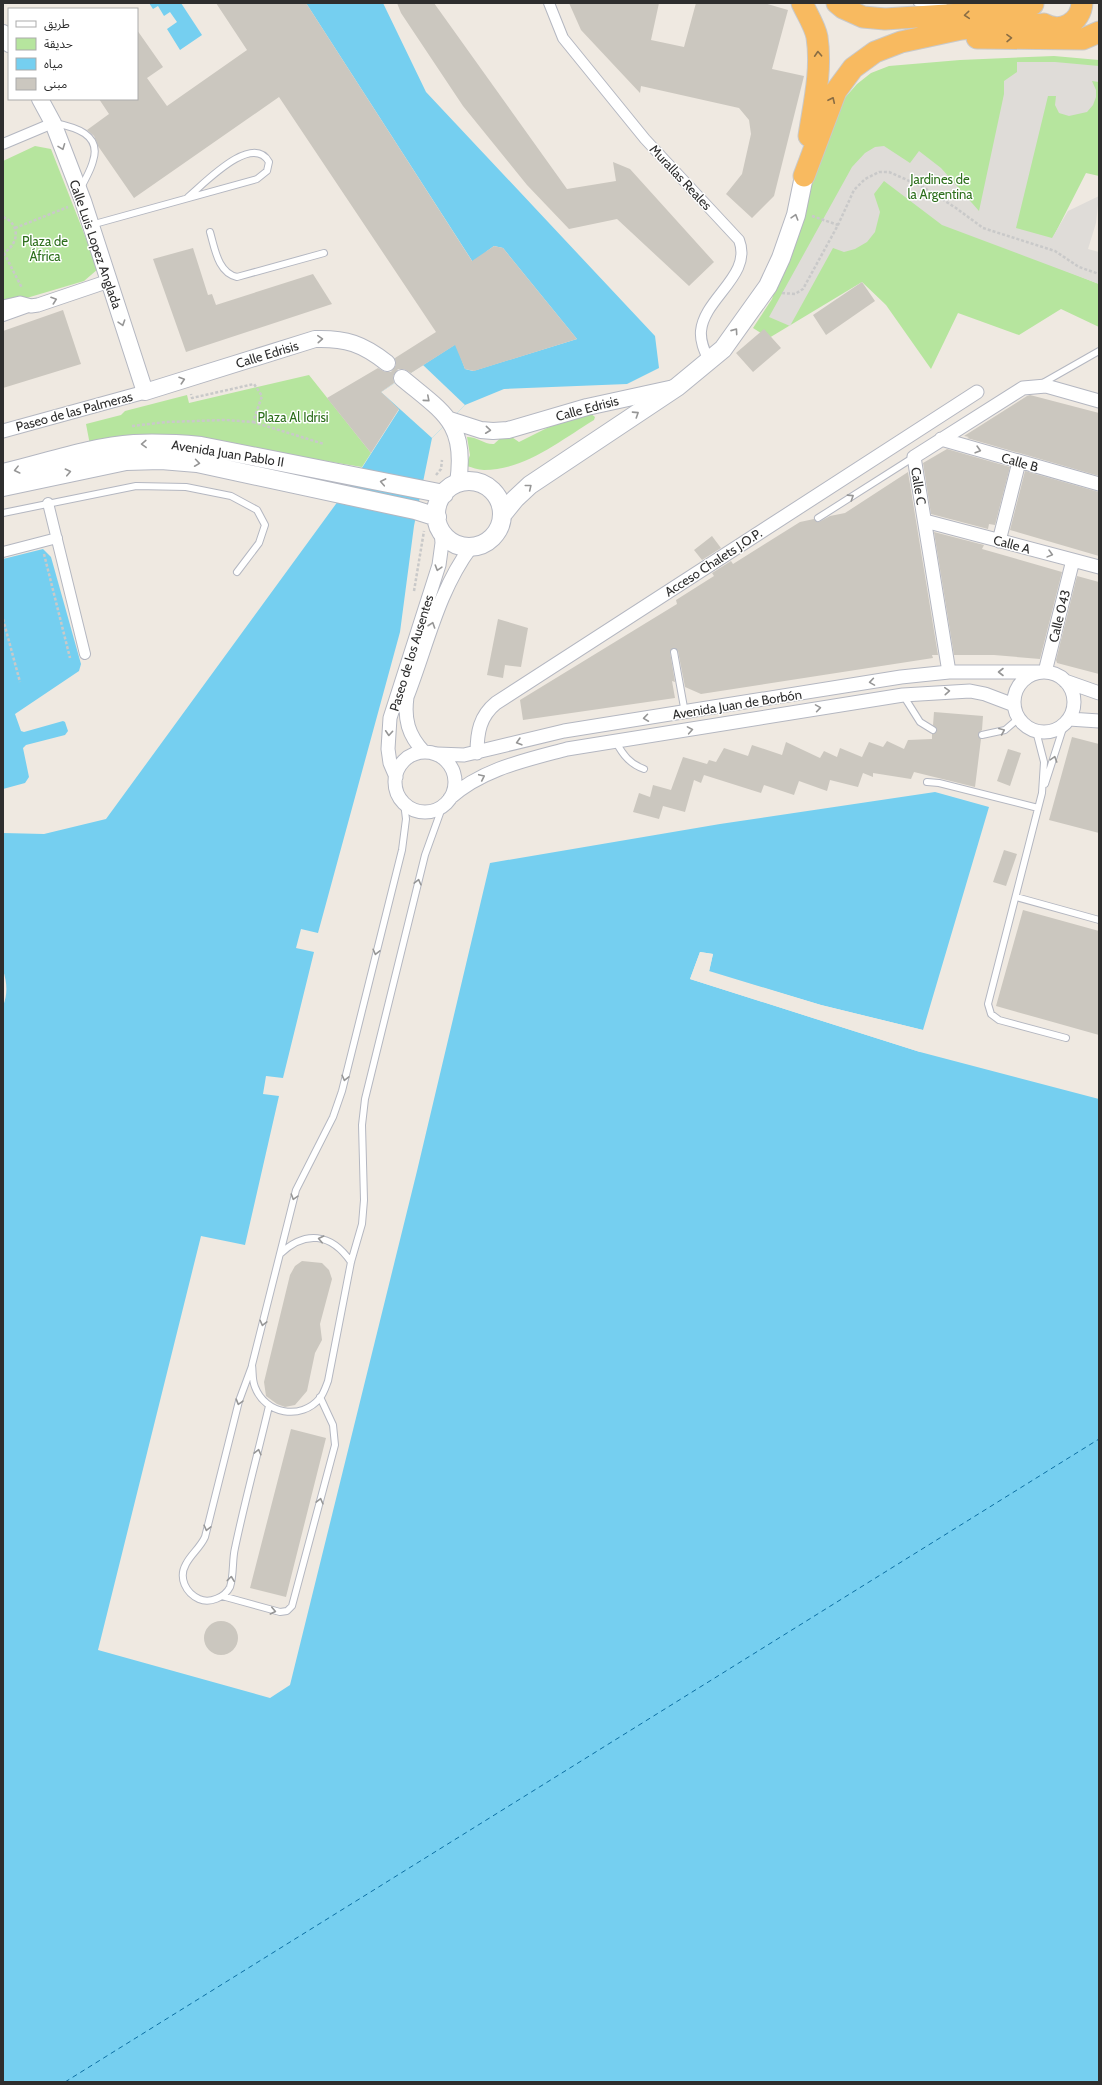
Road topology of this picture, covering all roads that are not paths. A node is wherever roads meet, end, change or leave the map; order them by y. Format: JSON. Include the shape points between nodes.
{"nodes":[{"id":1,"x":549,"y":3,"type":"edge"},
{"id":2,"x":802,"y":3,"type":"edge"},
{"id":3,"x":837,"y":3,"type":"edge"},
{"id":4,"x":917,"y":3,"type":"edge"},
{"id":5,"x":944,"y":3,"type":"edge"},
{"id":6,"x":1033,"y":3,"type":"edge"},
{"id":7,"x":1082,"y":3,"type":"edge"},
{"id":8,"x":1060,"y":27,"type":"junction"},
{"id":9,"x":1099,"y":32,"type":"edge"},
{"id":10,"x":3,"y":33,"type":"edge"},
{"id":11,"x":914,"y":39,"type":"junction"},
{"id":12,"x":8,"y":42,"type":"edge"},
{"id":13,"x":41,"y":100,"type":"edge"},
{"id":14,"x":53,"y":123,"type":"junction"},
{"id":15,"x":3,"y":144,"type":"edge"},
{"id":16,"x":804,"y":176,"type":"junction"},
{"id":17,"x":81,"y":196,"type":"junction"},
{"id":18,"x":188,"y":197,"type":"junction"},
{"id":19,"x":91,"y":225,"type":"junction"},
{"id":20,"x":210,"y":232,"type":"dead end"},
{"id":21,"x":324,"y":253,"type":"dead end"},
{"id":22,"x":109,"y":281,"type":"junction"},
{"id":23,"x":31,"y":306,"type":"junction"},
{"id":24,"x":3,"y":307,"type":"edge"},
{"id":25,"x":3,"y":316,"type":"edge"},
{"id":26,"x":1099,"y":351,"type":"edge"},
{"id":27,"x":709,"y":361,"type":"junction"},
{"id":28,"x":387,"y":363,"type":"dead end"},
{"id":29,"x":402,"y":378,"type":"dead end"},
{"id":30,"x":1038,"y":385,"type":"junction"},
{"id":31,"x":677,"y":387,"type":"junction"},
{"id":32,"x":145,"y":392,"type":"junction"},
{"id":33,"x":977,"y":392,"type":"dead end"},
{"id":34,"x":1099,"y":401,"type":"edge"},
{"id":35,"x":450,"y":420,"type":"junction"},
{"id":36,"x":3,"y":431,"type":"edge"},
{"id":37,"x":941,"y":439,"type":"junction"},
{"id":38,"x":914,"y":456,"type":"junction"},
{"id":39,"x":1019,"y":462,"type":"junction"},
{"id":40,"x":3,"y":473,"type":"edge"},
{"id":41,"x":1099,"y":484,"type":"edge"},
{"id":42,"x":3,"y":487,"type":"edge"},
{"id":43,"x":450,"y":489,"type":"junction"},
{"id":44,"x":48,"y":503,"type":"junction"},
{"id":45,"x":3,"y":513,"type":"edge"},
{"id":46,"x":502,"y":515,"type":"junction"},
{"id":47,"x":818,"y":518,"type":"dead end"},
{"id":48,"x":429,"y":520,"type":"junction"},
{"id":49,"x":925,"y":521,"type":"junction"},
{"id":50,"x":57,"y":538,"type":"junction"},
{"id":51,"x":999,"y":541,"type":"junction"},
{"id":52,"x":471,"y":547,"type":"junction"},
{"id":53,"x":3,"y":552,"type":"edge"},
{"id":54,"x":1073,"y":560,"type":"junction"},
{"id":55,"x":1099,"y":567,"type":"edge"},
{"id":56,"x":237,"y":572,"type":"dead end"},
{"id":57,"x":674,"y":652,"type":"dead end"},
{"id":58,"x":85,"y":654,"type":"dead end"},
{"id":59,"x":949,"y":672,"type":"junction"},
{"id":60,"x":1042,"y":672,"type":"junction"},
{"id":61,"x":1065,"y":681,"type":"junction"},
{"id":62,"x":1099,"y":693,"type":"edge"},
{"id":63,"x":904,"y":695,"type":"junction"},
{"id":64,"x":1014,"y":705,"type":"junction"},
{"id":65,"x":685,"y":713,"type":"junction"},
{"id":66,"x":1019,"y":718,"type":"junction"},
{"id":67,"x":1099,"y":721,"type":"edge"},
{"id":68,"x":1066,"y":722,"type":"junction"},
{"id":69,"x":932,"y":730,"type":"dead end"},
{"id":70,"x":1036,"y":731,"type":"junction"},
{"id":71,"x":982,"y":735,"type":"dead end"},
{"id":72,"x":616,"y":742,"type":"junction"},
{"id":73,"x":424,"y":752,"type":"junction"},
{"id":74,"x":477,"y":753,"type":"junction"},
{"id":75,"x":437,"y":754,"type":"junction"},
{"id":76,"x":644,"y":769,"type":"dead end"},
{"id":77,"x":396,"y":777,"type":"junction"},
{"id":78,"x":927,"y":782,"type":"dead end"},
{"id":79,"x":1042,"y":793,"type":"junction"},
{"id":80,"x":446,"y":802,"type":"junction"},
{"id":81,"x":404,"y":803,"type":"junction"},
{"id":82,"x":1038,"y":808,"type":"junction"},
{"id":83,"x":1016,"y":897,"type":"junction"},
{"id":84,"x":1099,"y":920,"type":"edge"},
{"id":85,"x":1066,"y":1038,"type":"dead end"},
{"id":86,"x":280,"y":1254,"type":"junction"},
{"id":87,"x":351,"y":1262,"type":"junction"},
{"id":88,"x":252,"y":1365,"type":"junction"},
{"id":89,"x":320,"y":1397,"type":"junction"},
{"id":90,"x":269,"y":1406,"type":"junction"},
{"id":91,"x":222,"y":1596,"type":"junction"}],
"edges":[{"from":1,"to":27,"type":"street","name":"Murallas Reales","via":[[562,38],[645,139],[739,240],[742,254],[739,268],[713,302],[702,324],[701,337]]},
{"from":16,"to":2,"type":"highway","one_way":true,"via":[[819,73],[817,36]]},
{"from":6,"to":3,"type":"highway","one_way":true,"via":[[993,12],[886,19],[863,17],[842,8]]},
{"from":4,"to":5,"type":"lane"},
{"from":6,"to":8,"type":"highway","via":[[1036,17],[1041,22]]},
{"from":7,"to":8,"type":"highway","via":[[1076,19]]},
{"from":8,"to":9,"type":"highway"},
{"from":8,"to":11,"type":"highway","via":[[1019,21]]},
{"from":11,"to":9,"type":"highway","one_way":true,"via":[[1083,39]]},
{"from":10,"to":12,"type":"street"},
{"from":16,"to":11,"type":"highway","one_way":true,"via":[[830,103],[844,79],[858,64],[875,52]]},
{"from":13,"to":14,"type":"street","name":"Calle Luis Lopez Anglada"},
{"from":14,"to":15,"type":"street"},
{"from":14,"to":17,"type":"street","name":"Calle Luis Lopez Anglada","one_way":true},
{"from":14,"to":17,"type":"lane","via":[[79,129],[87,134],[92,142],[94,161]]},
{"from":27,"to":16,"type":"main road","one_way":true,"via":[[723,349],[768,286],[781,258],[797,209]]},
{"from":17,"to":19,"type":"street","name":"Calle Luis Lopez Anglada"},
{"from":18,"to":18,"type":"lane","via":[[257,179],[267,170],[269,162],[258,153],[241,155]]},
{"from":18,"to":19,"type":"lane"},
{"from":19,"to":22,"type":"street","name":"Calle Luis Lopez Anglada"},
{"from":20,"to":21,"type":"lane","via":[[223,270],[229,276],[237,277]]},
{"from":23,"to":22,"type":"street","one_way":true},
{"from":22,"to":32,"type":"street","name":"Calle Luis Lopez Anglada","one_way":true},
{"from":23,"to":24,"type":"street","via":[[20,303]]},
{"from":23,"to":25,"type":"street"},
{"from":26,"to":30,"type":"lane"},
{"from":27,"to":31,"type":"main road"},
{"from":32,"to":28,"type":"street","name":"Calle Edrisis","one_way":true,"via":[[315,339],[335,338],[354,343],[372,351]]},
{"from":29,"to":35,"type":"street","name":"Calle Edrisis","one_way":true},
{"from":30,"to":34,"type":"street"},
{"from":30,"to":37,"type":"street","name":"Calle C","via":[[1017,391]]},
{"from":35,"to":31,"type":"street","name":"Calle Edrisis","one_way":true,"via":[[481,430],[508,430],[586,407]]},
{"from":46,"to":31,"type":"main road","one_way":true,"via":[[530,485]]},
{"from":32,"to":36,"type":"street","name":"Paseo de las Palmeras"},
{"from":33,"to":74,"type":"street","name":"Acceso Chalets J.O.P.","via":[[496,703],[480,724]]},
{"from":35,"to":43,"type":"street","via":[[458,445],[460,464]]},
{"from":37,"to":38,"type":"street","name":"Calle C"},
{"from":37,"to":39,"type":"street","name":"Calle B","one_way":true},
{"from":47,"to":38,"type":"lane","one_way":true},
{"from":38,"to":49,"type":"street","name":"Calle C"},
{"from":39,"to":41,"type":"street","name":"Calle B"},
{"from":39,"to":51,"type":"street"},
{"from":43,"to":40,"type":"main road","name":"Avenida Juan Pablo II","one_way":true,"via":[[427,483],[335,473],[201,446],[165,443],[133,444],[103,449]]},
{"from":42,"to":48,"type":"main road","name":"Avenida Juan Pablo II","one_way":true,"via":[[126,461],[161,460],[197,463],[332,492]]},
{"from":43,"to":46,"type":"main road","via":[[473,481],[488,487],[499,500]]},
{"from":43,"to":48,"type":"main road","via":[[439,501]]},
{"from":44,"to":45,"type":"lane"},
{"from":44,"to":50,"type":"street"},
{"from":44,"to":56,"type":"lane","via":[[136,486],[186,487],[231,496],[257,510],[265,525],[259,543]]},
{"from":46,"to":52,"type":"main road","via":[[499,527],[492,537]]},
{"from":48,"to":52,"type":"main road","via":[[455,544]]},
{"from":48,"to":77,"type":"street","name":"Paseo de los Ausentes","one_way":true,"via":[[441,557],[390,718],[388,749]]},
{"from":49,"to":51,"type":"street","name":"Calle A"},
{"from":49,"to":59,"type":"street","name":"Calle C"},
{"from":50,"to":53,"type":"street"},
{"from":50,"to":58,"type":"street"},
{"from":51,"to":54,"type":"street","name":"Calle A","one_way":true},
{"from":73,"to":52,"type":"street","name":"Paseo de los Ausentes","one_way":true,"via":[[410,733],[406,709],[408,697],[446,588]]},
{"from":54,"to":55,"type":"street","name":"Calle A"},
{"from":54,"to":60,"type":"street","name":"Calle 043"},
{"from":57,"to":65,"type":"lane"},
{"from":60,"to":59,"type":"street","name":"Avenida Juan de Borbón","one_way":true},
{"from":59,"to":65,"type":"street","name":"Avenida Juan de Borbón","one_way":true,"via":[[901,677]]},
{"from":60,"to":61,"type":"street","via":[[1052,673]]},
{"from":60,"to":64,"type":"street","via":[[1027,678],[1018,688]]},
{"from":61,"to":62,"type":"street"},
{"from":61,"to":68,"type":"street","via":[[1073,692],[1074,699],[1072,713]]},
{"from":63,"to":64,"type":"street","name":"Avenida Juan de Borbón","one_way":true,"via":[[970,691]]},
{"from":63,"to":69,"type":"lane","via":[[920,722]]},
{"from":72,"to":63,"type":"street","name":"Avenida Juan de Borbón","one_way":true},
{"from":64,"to":66,"type":"street"},
{"from":65,"to":74,"type":"street","name":"Avenida Juan de Borbón","one_way":true,"via":[[564,730]]},
{"from":66,"to":70,"type":"street","via":[[1023,724]]},
{"from":71,"to":66,"type":"lane","one_way":true,"via":[[1005,730]]},
{"from":67,"to":68,"type":"street"},
{"from":68,"to":70,"type":"street","via":[[1051,732]]},
{"from":79,"to":68,"type":"lane","one_way":true},
{"from":70,"to":79,"type":"lane","via":[[1044,762]]},
{"from":72,"to":76,"type":"lane","via":[[634,765]]},
{"from":80,"to":72,"type":"street","name":"Avenida Juan de Borbón","one_way":true,"via":[[479,778],[524,760],[567,749]]},
{"from":73,"to":75,"type":"street"},
{"from":73,"to":77,"type":"street","via":[[409,757],[398,769]]},
{"from":74,"to":75,"type":"street","name":"Avenida Juan de Borbón","via":[[450,756]]},
{"from":75,"to":80,"type":"street","via":[[445,759],[454,773],[454,786]]},
{"from":77,"to":81,"type":"street","via":[[397,791]]},
{"from":78,"to":82,"type":"lane"},
{"from":79,"to":82,"type":"lane"},
{"from":80,"to":81,"type":"street","via":[[430,811],[410,807]]},
{"from":87,"to":80,"type":"lane","one_way":true,"via":[[363,1212],[362,1125],[365,1099],[430,838]]},
{"from":81,"to":86,"type":"lane","one_way":true,"via":[[405,834],[338,1104],[296,1190]]},
{"from":82,"to":83,"type":"lane"},
{"from":83,"to":84,"type":"lane"},
{"from":83,"to":85,"type":"lane","via":[[988,1009],[999,1020]]},
{"from":87,"to":86,"type":"lane","one_way":true,"via":[[343,1251],[331,1242],[318,1238],[304,1238],[290,1244]]},
{"from":86,"to":88,"type":"lane","one_way":true},
{"from":87,"to":89,"type":"lane","via":[[328,1381]]},
{"from":88,"to":90,"type":"lane","via":[[254,1385],[260,1397]]},
{"from":88,"to":91,"type":"lane","one_way":true,"via":[[239,1401],[205,1537],[200,1548],[186,1564],[183,1575],[185,1586],[191,1595],[201,1600],[212,1600]]},
{"from":89,"to":90,"type":"lane","via":[[310,1407],[296,1412],[282,1412]]},
{"from":91,"to":89,"type":"lane","one_way":true,"via":[[280,1612],[292,1606],[335,1445],[333,1425]]},
{"from":91,"to":90,"type":"lane","one_way":true,"via":[[229,1588],[234,1548]]}]}
